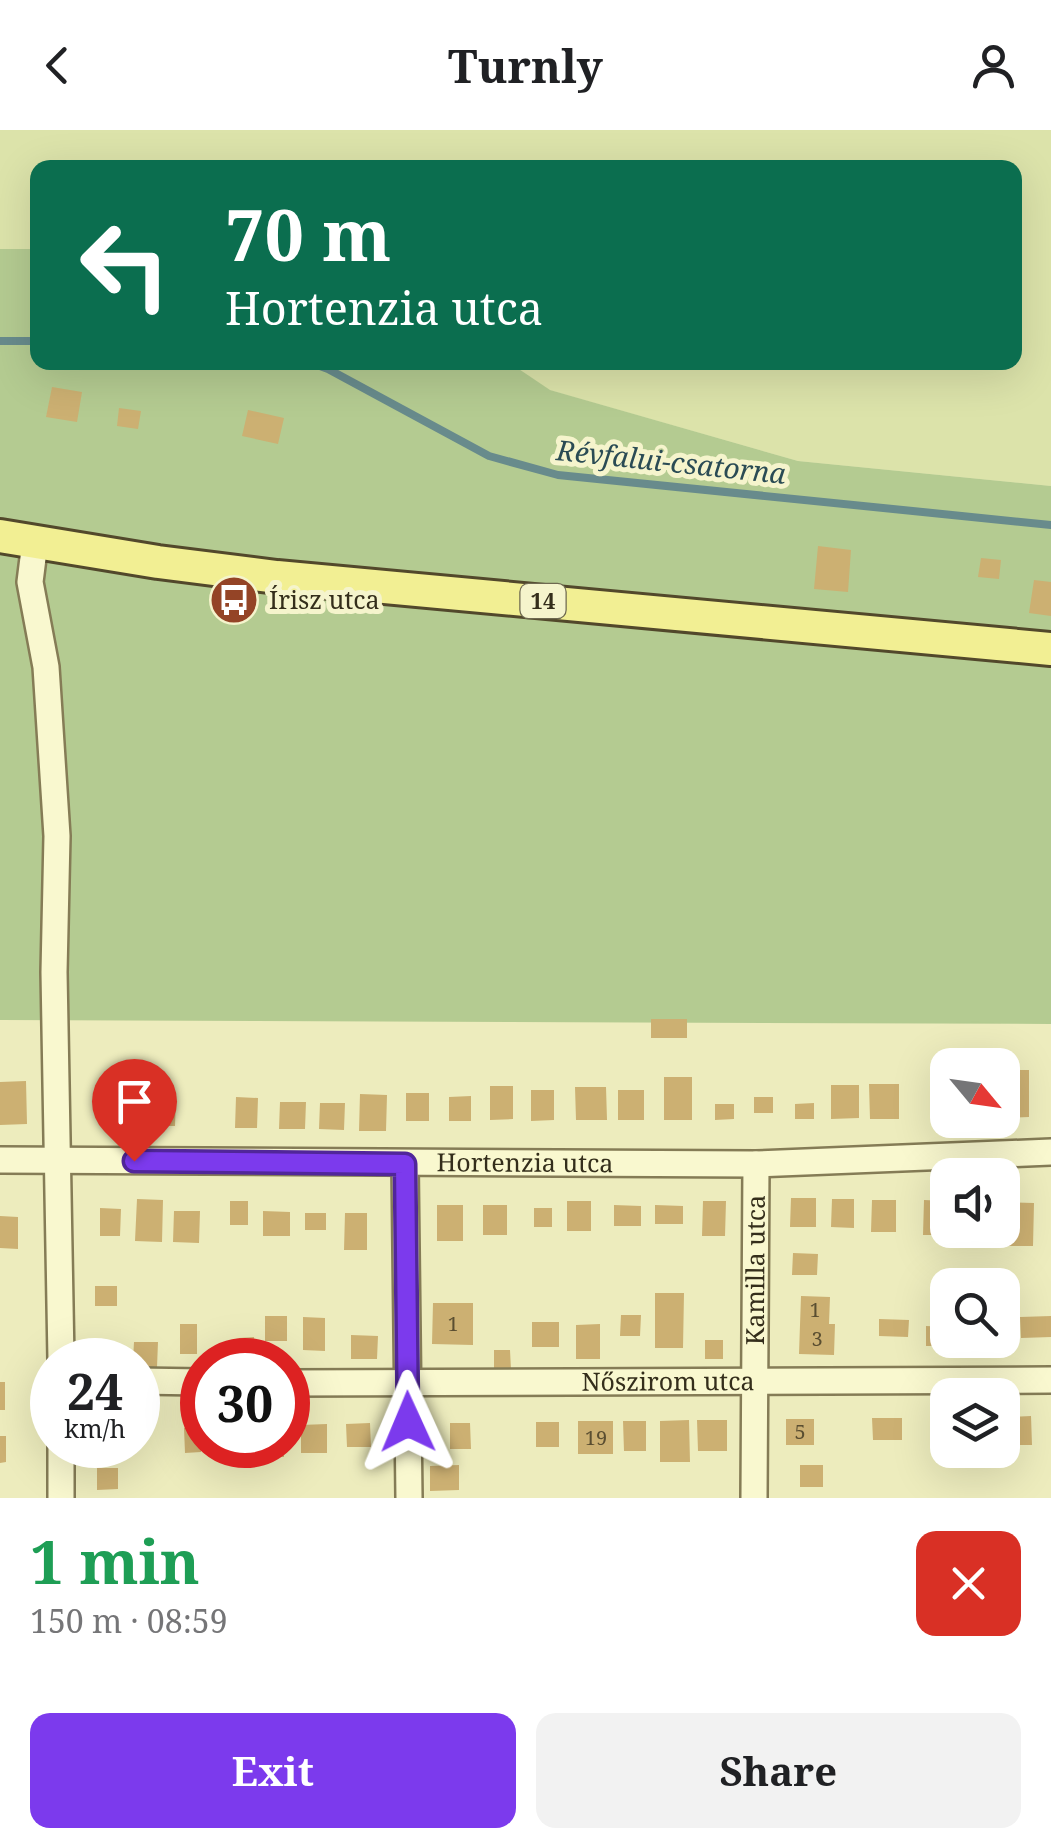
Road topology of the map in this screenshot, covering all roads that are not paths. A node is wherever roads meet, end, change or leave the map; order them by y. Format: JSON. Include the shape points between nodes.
{"nodes":[{"id":1,"x":0,"y":536,"type":"edge"},
{"id":2,"x":36,"y":542,"type":"junction"},
{"id":3,"x":1051,"y":649,"type":"edge"},
{"id":4,"x":1051,"y":1152,"type":"edge"},
{"id":5,"x":0,"y":1160,"type":"edge"},
{"id":6,"x":57,"y":1160,"type":"junction"},
{"id":7,"x":405,"y":1164,"type":"junction"},
{"id":8,"x":756,"y":1164,"type":"junction"},
{"id":9,"x":61,"y":1338,"type":"edge"},
{"id":10,"x":1051,"y":1380,"type":"edge"},
{"id":11,"x":755,"y":1381,"type":"junction"},
{"id":12,"x":310,"y":1382,"type":"edge"},
{"id":13,"x":408,"y":1384,"type":"junction"},
{"id":14,"x":62,"y":1468,"type":"edge"},
{"id":15,"x":61,"y":1498,"type":"edge"},
{"id":16,"x":409,"y":1498,"type":"edge"},
{"id":17,"x":754,"y":1498,"type":"edge"}],
"edges":[{"from":1,"to":2,"type":"main road","number":"14"},
{"from":2,"to":3,"type":"main road","number":"14","via":[[277,577]]},
{"from":2,"to":6,"type":"street","via":[[30,582],[46,667],[57,836]]},
{"from":4,"to":8,"type":"street","name":"Hortenzia utca"},
{"from":5,"to":6,"type":"street","name":"Hortenzia utca"},
{"from":6,"to":7,"type":"street","name":"Hortenzia utca"},
{"from":6,"to":9,"type":"street"},
{"from":7,"to":8,"type":"street","name":"Hortenzia utca"},
{"from":7,"to":13,"type":"street"},
{"from":8,"to":11,"type":"street","name":"Kamilla utca"},
{"from":10,"to":11,"type":"street","name":"Nőszirom utca"},
{"from":11,"to":13,"type":"street","name":"Nőszirom utca"},
{"from":11,"to":17,"type":"street","name":"Kamilla utca"},
{"from":12,"to":13,"type":"street","name":"Nőszirom utca"},
{"from":13,"to":16,"type":"street"},
{"from":14,"to":15,"type":"street"}]}
